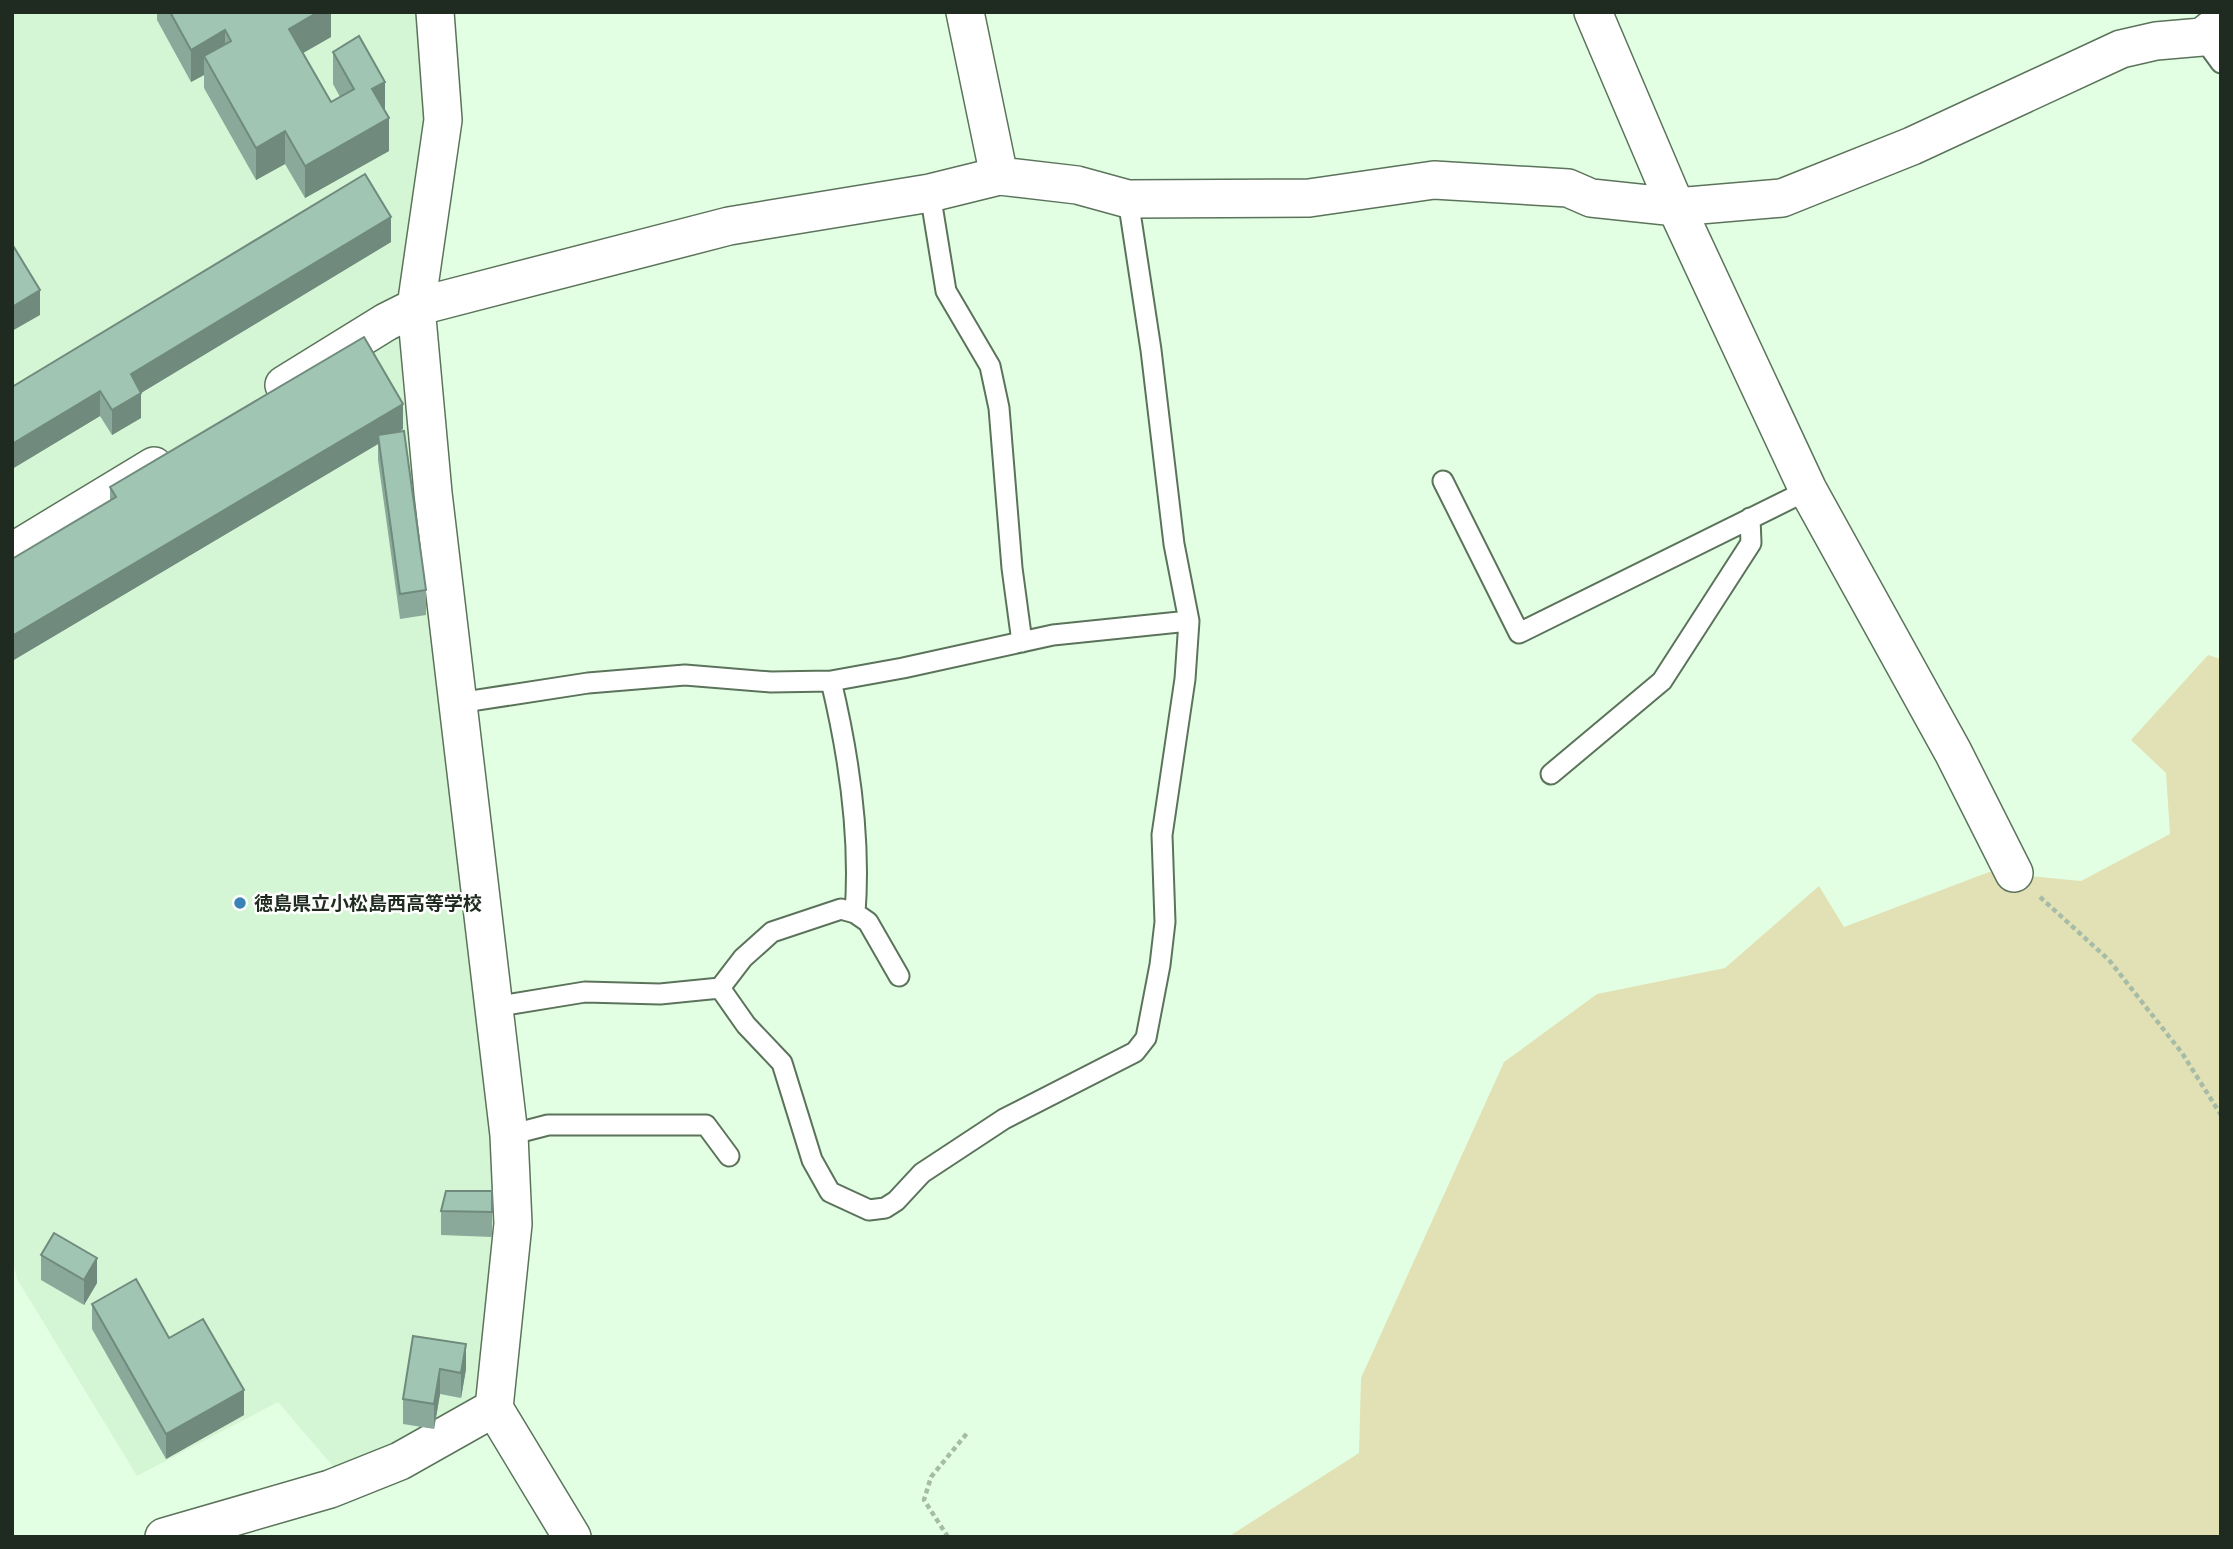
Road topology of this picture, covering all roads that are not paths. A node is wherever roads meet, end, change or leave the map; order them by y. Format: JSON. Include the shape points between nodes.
{"nodes":[{"id":1,"x":435,"y":12,"type":"edge"},
{"id":2,"x":965,"y":12,"type":"edge"},
{"id":3,"x":1593,"y":12,"type":"edge"},
{"id":4,"x":2215,"y":41,"type":"edge"},
{"id":5,"x":999,"y":176,"type":"junction"},
{"id":6,"x":930,"y":193,"type":"junction"},
{"id":7,"x":1128,"y":199,"type":"junction"},
{"id":8,"x":1676,"y":207,"type":"junction"},
{"id":9,"x":416,"y":307,"type":"junction"},
{"id":10,"x":255,"y":403,"type":"edge"},
{"id":11,"x":184,"y":447,"type":"edge"},
{"id":12,"x":1443,"y":481,"type":"dead end"},
{"id":13,"x":1808,"y":489,"type":"junction"},
{"id":14,"x":1750,"y":518,"type":"junction"},
{"id":15,"x":12,"y":552,"type":"edge"},
{"id":16,"x":1189,"y":621,"type":"junction"},
{"id":17,"x":1022,"y":642,"type":"junction"},
{"id":18,"x":831,"y":681,"type":"junction"},
{"id":19,"x":458,"y":703,"type":"junction"},
{"id":20,"x":1551,"y":774,"type":"dead end"},
{"id":21,"x":2014,"y":873,"type":"road end"},
{"id":22,"x":855,"y":913,"type":"junction"},
{"id":23,"x":899,"y":976,"type":"dead end"},
{"id":24,"x":720,"y":988,"type":"junction"},
{"id":25,"x":493,"y":1007,"type":"junction"},
{"id":26,"x":509,"y":1135,"type":"junction"},
{"id":27,"x":729,"y":1156,"type":"dead end"},
{"id":28,"x":494,"y":1408,"type":"junction"},
{"id":29,"x":164,"y":1537,"type":"edge"},
{"id":30,"x":572,"y":1537,"type":"edge"}],
"edges":[{"from":1,"to":9,"type":"street","via":[[443,120]]},
{"from":2,"to":5,"type":"street"},
{"from":3,"to":8,"type":"street"},
{"from":4,"to":8,"type":"street","via":[[2156,41],[2121,49],[1912,146],[1782,198]]},
{"from":5,"to":6,"type":"street"},
{"from":5,"to":7,"type":"street","via":[[1077,185]]},
{"from":6,"to":9,"type":"street","via":[[729,226]]},
{"from":6,"to":17,"type":"lane","via":[[946,291],[990,366],[999,408]]},
{"from":7,"to":8,"type":"street","via":[[1309,198],[1434,180],[1568,188],[1591,198]]},
{"from":7,"to":16,"type":"lane","via":[[1174,544]]},
{"from":8,"to":13,"type":"street"},
{"from":9,"to":10,"type":"street"},
{"from":9,"to":19,"type":"street"},
{"from":11,"to":15,"type":"street"},
{"from":12,"to":14,"type":"lane","via":[[1519,633]]},
{"from":13,"to":14,"type":"lane"},
{"from":13,"to":21,"type":"street"},
{"from":14,"to":20,"type":"lane","via":[[1751,543],[1662,681]]},
{"from":16,"to":17,"type":"lane"},
{"from":16,"to":24,"type":"lane","via":[[1162,835],[1166,922],[1146,1038],[1135,1052],[1004,1119],[922,1173],[885,1208],[869,1210],[830,1192],[812,1160],[782,1063],[746,1025]]},
{"from":17,"to":18,"type":"lane"},
{"from":18,"to":19,"type":"lane","via":[[685,675],[588,683]]},
{"from":18,"to":22,"type":"lane","via":[[846,742],[859,871]]},
{"from":19,"to":25,"type":"street"},
{"from":22,"to":23,"type":"lane","via":[[868,922]]},
{"from":22,"to":24,"type":"lane","via":[[841,909],[772,932],[743,958]]},
{"from":24,"to":25,"type":"lane","via":[[660,994],[586,992]]},
{"from":25,"to":26,"type":"street"},
{"from":26,"to":27,"type":"lane","via":[[548,1125],[706,1125]]},
{"from":26,"to":28,"type":"street","via":[[513,1224]]},
{"from":28,"to":29,"type":"street","via":[[400,1461],[330,1489]]},
{"from":28,"to":30,"type":"street"}]}
